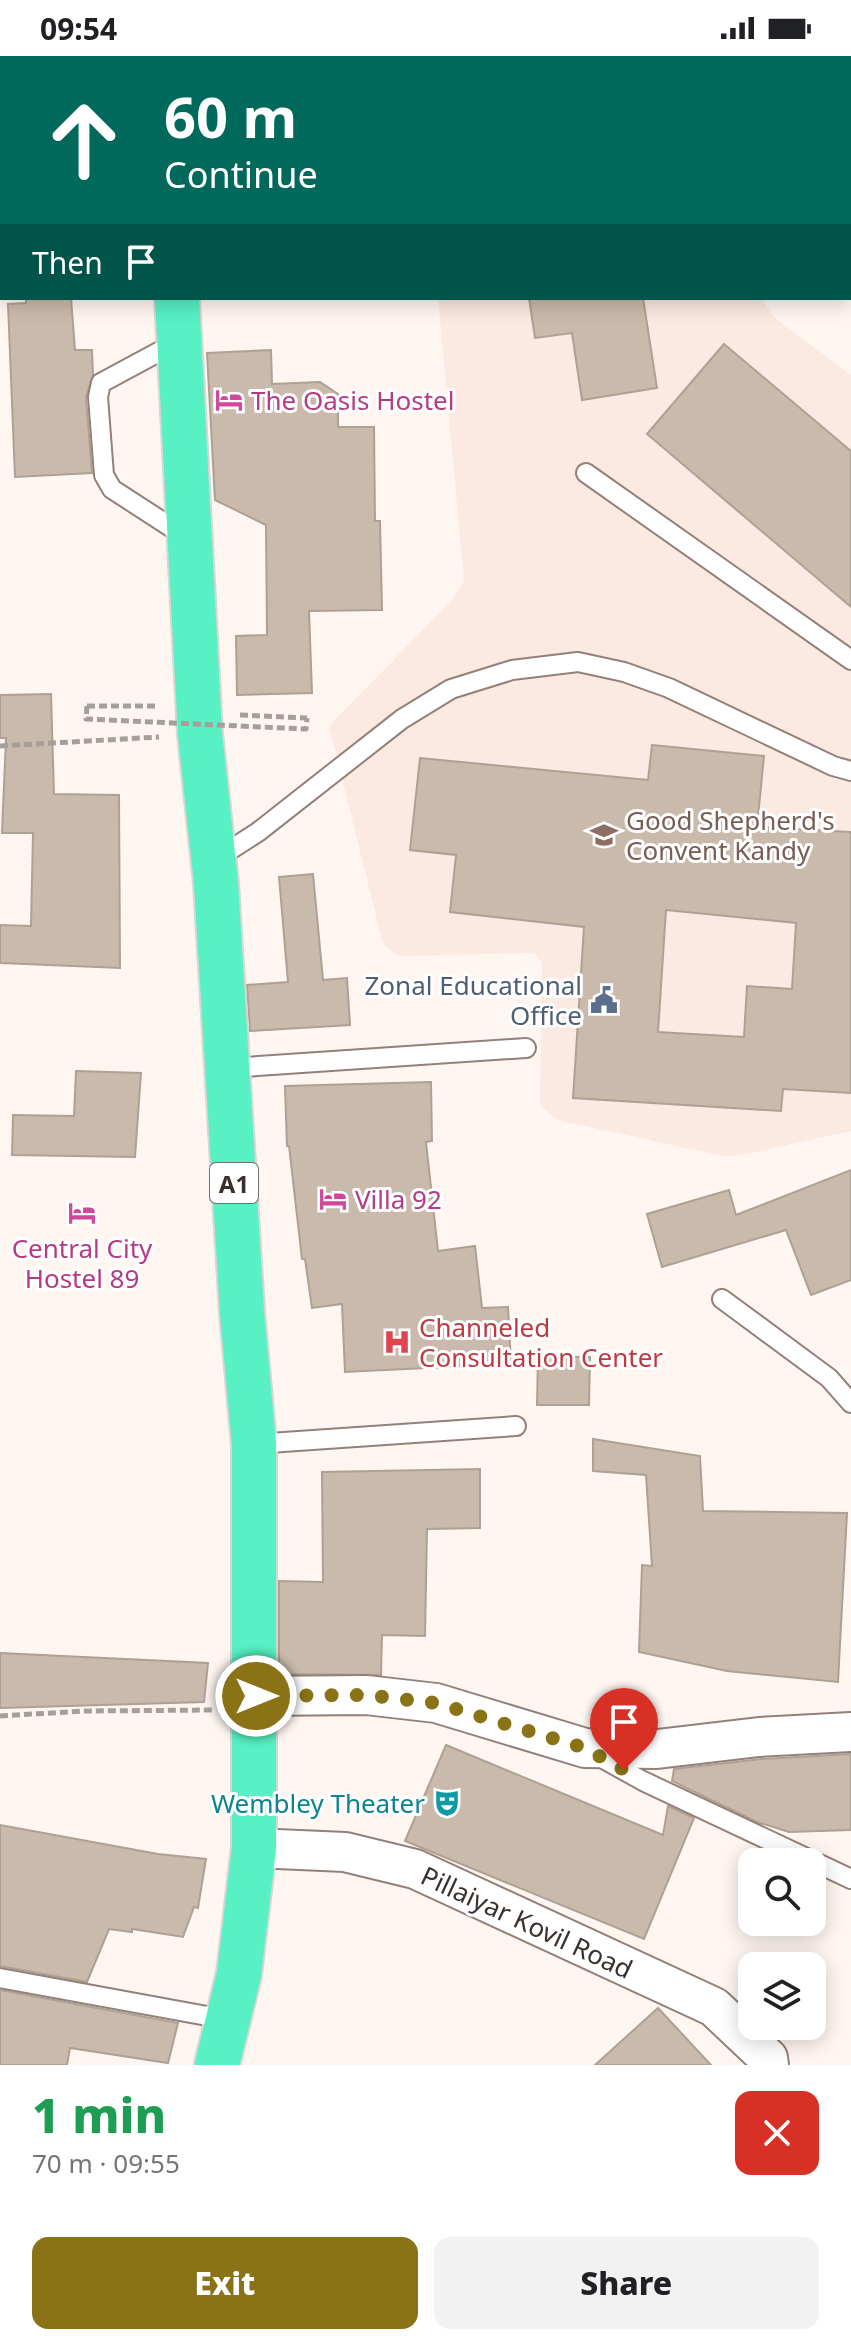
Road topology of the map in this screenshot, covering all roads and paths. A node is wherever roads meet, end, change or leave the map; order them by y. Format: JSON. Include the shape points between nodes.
{"nodes":[{"id":1,"x":177,"y":300,"type":"edge"},
{"id":2,"x":179,"y":341,"type":"junction"},
{"id":3,"x":586,"y":473,"type":"dead end"},
{"id":4,"x":191,"y":540,"type":"junction"},
{"id":5,"x":851,"y":660,"type":"edge"},
{"id":6,"x":136,"y":706,"type":"dead end"},
{"id":7,"x":253,"y":716,"type":"dead end"},
{"id":8,"x":116,"y":739,"type":"dead end"},
{"id":9,"x":0,"y":746,"type":"edge"},
{"id":10,"x":851,"y":771,"type":"edge"},
{"id":11,"x":214,"y":861,"type":"junction"},
{"id":12,"x":526,"y":1048,"type":"dead end"},
{"id":13,"x":229,"y":1068,"type":"junction"},
{"id":14,"x":722,"y":1299,"type":"dead end"},
{"id":15,"x":851,"y":1403,"type":"edge"},
{"id":16,"x":516,"y":1426,"type":"dead end"},
{"id":17,"x":254,"y":1444,"type":"junction"},
{"id":18,"x":256,"y":1703,"type":"junction"},
{"id":19,"x":0,"y":1716,"type":"edge"},
{"id":20,"x":851,"y":1732,"type":"edge"},
{"id":21,"x":585,"y":1748,"type":"junction"},
{"id":22,"x":254,"y":1848,"type":"junction"},
{"id":23,"x":851,"y":1879,"type":"edge"},
{"id":24,"x":0,"y":1978,"type":"edge"},
{"id":25,"x":229,"y":2020,"type":"junction"},
{"id":26,"x":217,"y":2065,"type":"edge"},
{"id":27,"x":769,"y":2065,"type":"edge"}],
"edges":[{"from":1,"to":2,"type":"highway","number":"A1"},
{"from":2,"to":4,"type":"highway","number":"A1"},
{"from":2,"to":4,"type":"lane","via":[[101,383],[98,397],[104,475],[112,489]]},
{"from":3,"to":5,"type":"lane"},
{"from":4,"to":11,"type":"highway","number":"A1","via":[[200,734]]},
{"from":6,"to":7,"type":"path","bridge":true,"via":[[87,706],[86,719],[306,729],[307,718]]},
{"from":8,"to":9,"type":"path"},
{"from":10,"to":11,"type":"lane","via":[[624,672],[578,662],[512,670],[451,689],[402,719]]},
{"from":11,"to":13,"type":"highway","number":"A1"},
{"from":12,"to":13,"type":"lane"},
{"from":13,"to":17,"type":"highway","number":"A1"},
{"from":14,"to":15,"type":"lane","via":[[829,1378]]},
{"from":16,"to":17,"type":"lane"},
{"from":17,"to":18,"type":"highway","number":"A1"},
{"from":18,"to":19,"type":"path"},
{"from":18,"to":21,"type":"street","via":[[366,1695],[436,1703]]},
{"from":18,"to":22,"type":"highway","number":"A1"},
{"from":20,"to":21,"type":"street","via":[[657,1749]]},
{"from":21,"to":23,"type":"lane"},
{"from":22,"to":25,"type":"highway","number":"A1"},
{"from":22,"to":27,"type":"street","name":"Pillaiyar Kovil Road","via":[[345,1852],[415,1869],[714,2007],[768,2058]]},
{"from":24,"to":25,"type":"lane"},
{"from":25,"to":26,"type":"highway","number":"A1"}]}
